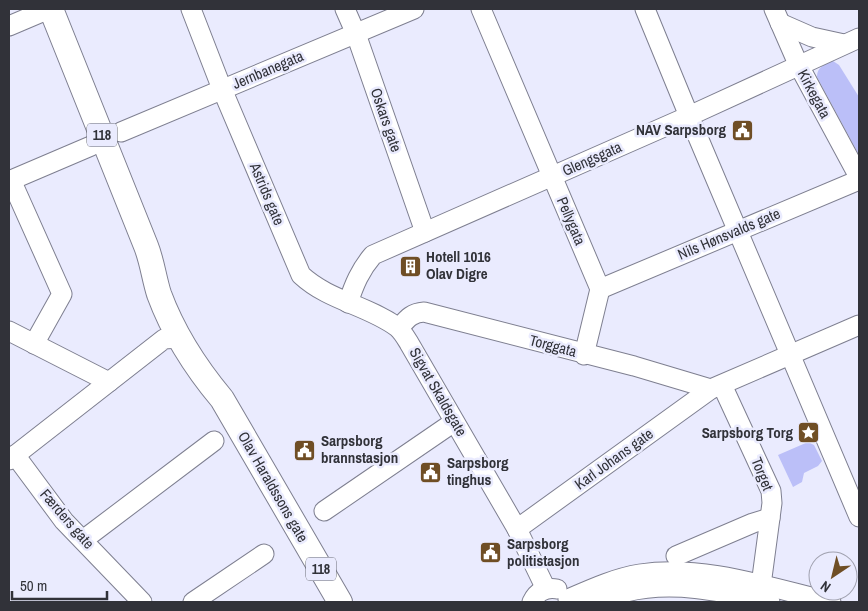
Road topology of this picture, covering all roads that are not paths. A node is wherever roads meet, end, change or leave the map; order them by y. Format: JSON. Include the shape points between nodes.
{"nodes":[{"id":1,"x":50,"y":9,"type":"edge"},
{"id":2,"x":191,"y":9,"type":"edge"},
{"id":3,"x":344,"y":9,"type":"edge"},
{"id":4,"x":414,"y":9,"type":"edge"},
{"id":5,"x":481,"y":9,"type":"edge"},
{"id":6,"x":645,"y":9,"type":"edge"},
{"id":7,"x":777,"y":16,"type":"edge"},
{"id":8,"x":9,"y":26,"type":"edge"},
{"id":9,"x":356,"y":34,"type":"junction"},
{"id":10,"x":852,"y":41,"type":"edge"},
{"id":11,"x":798,"y":64,"type":"junction"},
{"id":12,"x":222,"y":89,"type":"junction"},
{"id":13,"x":689,"y":116,"type":"junction"},
{"id":14,"x":121,"y":132,"type":"dead end"},
{"id":15,"x":92,"y":146,"type":"dead end"},
{"id":16,"x":552,"y":176,"type":"junction"},
{"id":17,"x":859,"y":178,"type":"edge"},
{"id":18,"x":10,"y":180,"type":"edge"},
{"id":19,"x":738,"y":230,"type":"junction"},
{"id":20,"x":425,"y":232,"type":"junction"},
{"id":21,"x":152,"y":261,"type":"junction"},
{"id":22,"x":600,"y":289,"type":"junction"},
{"id":23,"x":348,"y":304,"type":"junction"},
{"id":24,"x":859,"y":324,"type":"edge"},
{"id":25,"x":399,"y":328,"type":"junction"},
{"id":26,"x":9,"y":331,"type":"edge"},
{"id":27,"x":174,"y":338,"type":"junction"},
{"id":28,"x":34,"y":344,"type":"junction"},
{"id":29,"x":584,"y":354,"type":"junction"},
{"id":30,"x":790,"y":355,"type":"junction"},
{"id":31,"x":109,"y":382,"type":"junction"},
{"id":32,"x":716,"y":387,"type":"junction"},
{"id":33,"x":222,"y":399,"type":"junction"},
{"id":34,"x":454,"y":422,"type":"junction"},
{"id":35,"x":214,"y":441,"type":"dead end"},
{"id":36,"x":12,"y":457,"type":"edge"},
{"id":37,"x":324,"y":511,"type":"dead end"},
{"id":38,"x":859,"y":517,"type":"edge"},
{"id":39,"x":770,"y":518,"type":"junction"},
{"id":40,"x":517,"y":530,"type":"junction"},
{"id":41,"x":83,"y":540,"type":"junction"},
{"id":42,"x":264,"y":554,"type":"dead end"},
{"id":43,"x":676,"y":556,"type":"dead end"},
{"id":44,"x":546,"y":589,"type":"junction"},
{"id":45,"x":763,"y":596,"type":"edge"},
{"id":46,"x":569,"y":600,"type":"edge"},
{"id":47,"x":142,"y":602,"type":"edge"},
{"id":48,"x":192,"y":602,"type":"edge"},
{"id":49,"x":340,"y":602,"type":"edge"},
{"id":50,"x":532,"y":602,"type":"edge"},
{"id":51,"x":593,"y":602,"type":"edge"},
{"id":52,"x":831,"y":602,"type":"edge"}],
"edges":[{"from":1,"to":8,"type":"street"},
{"from":1,"to":21,"type":"main road","name":"Olav Haraldssons gate","number":"118"},
{"from":2,"to":12,"type":"street","name":"Astrids gate"},
{"from":3,"to":9,"type":"street","name":"Oskars gate"},
{"from":4,"to":9,"type":"street","name":"Jernbanegata"},
{"from":5,"to":16,"type":"street","name":"Pellygata"},
{"from":6,"to":13,"type":"street"},
{"from":7,"to":10,"type":"street","via":[[812,37]]},
{"from":7,"to":11,"type":"street","name":"Kirkegata"},
{"from":9,"to":12,"type":"street","name":"Jernbanegata"},
{"from":9,"to":20,"type":"street","name":"Oskars gate"},
{"from":10,"to":11,"type":"street","name":"Glengsgata"},
{"from":11,"to":13,"type":"street","name":"Glengsgata"},
{"from":11,"to":17,"type":"street","name":"Kirkegata"},
{"from":12,"to":14,"type":"street","name":"Jernbanegata"},
{"from":12,"to":23,"type":"street","name":"Astrids gate","via":[[301,275],[319,290]]},
{"from":13,"to":16,"type":"street","name":"Glengsgata"},
{"from":13,"to":19,"type":"street"},
{"from":15,"to":18,"type":"street"},
{"from":16,"to":20,"type":"street","name":"Glengsgata"},
{"from":16,"to":22,"type":"street","name":"Pellygata"},
{"from":17,"to":19,"type":"street","name":"Nils Hønsvalds gate"},
{"from":18,"to":28,"type":"street","via":[[62,294]]},
{"from":19,"to":22,"type":"street","name":"Nils Hønsvalds gate"},
{"from":19,"to":30,"type":"street"},
{"from":20,"to":23,"type":"street","name":"Glengsgata","via":[[373,255],[357,277]]},
{"from":21,"to":27,"type":"main road","name":"Olav Haraldssons gate","number":"118"},
{"from":21,"to":33,"type":"main road","name":"Olav Haraldssons gate","number":"118","via":[[165,278],[214,375]]},
{"from":22,"to":29,"type":"street"},
{"from":23,"to":25,"type":"street","name":"Astrids gate"},
{"from":24,"to":30,"type":"street"},
{"from":25,"to":29,"type":"street","name":"Torggata","via":[[415,313],[424,312]]},
{"from":25,"to":34,"type":"street","name":"Sigvat Skaldsgate"},
{"from":26,"to":28,"type":"street"},
{"from":27,"to":31,"type":"street","via":[[164,339]]},
{"from":27,"to":33,"type":"main road","name":"Olav Haraldssons gate","number":"118"},
{"from":28,"to":31,"type":"street"},
{"from":29,"to":32,"type":"street","name":"Torggata"},
{"from":30,"to":32,"type":"street"},
{"from":30,"to":38,"type":"street"},
{"from":31,"to":36,"type":"street"},
{"from":32,"to":39,"type":"street","name":"Torget","via":[[771,491]]},
{"from":32,"to":40,"type":"street","name":"Karl Johans gate"},
{"from":33,"to":49,"type":"main road","name":"Olav Haraldssons gate","number":"118"},
{"from":34,"to":37,"type":"street"},
{"from":34,"to":40,"type":"street","name":"Sigvat Skaldsgate"},
{"from":35,"to":41,"type":"street"},
{"from":36,"to":41,"type":"street","name":"Færders gate"},
{"from":39,"to":43,"type":"street"},
{"from":39,"to":45,"type":"street","name":"Torget"},
{"from":40,"to":44,"type":"street","name":"Sigvat Skaldsgate"},
{"from":41,"to":47,"type":"street","name":"Færders gate"},
{"from":42,"to":48,"type":"street"},
{"from":44,"to":46,"type":"street","via":[[561,591]]},
{"from":44,"to":50,"type":"street"},
{"from":45,"to":46,"type":"street","via":[[706,573],[675,572],[640,574],[601,584]]},
{"from":45,"to":51,"type":"street","via":[[673,587],[626,592]]},
{"from":45,"to":52,"type":"street"}]}
